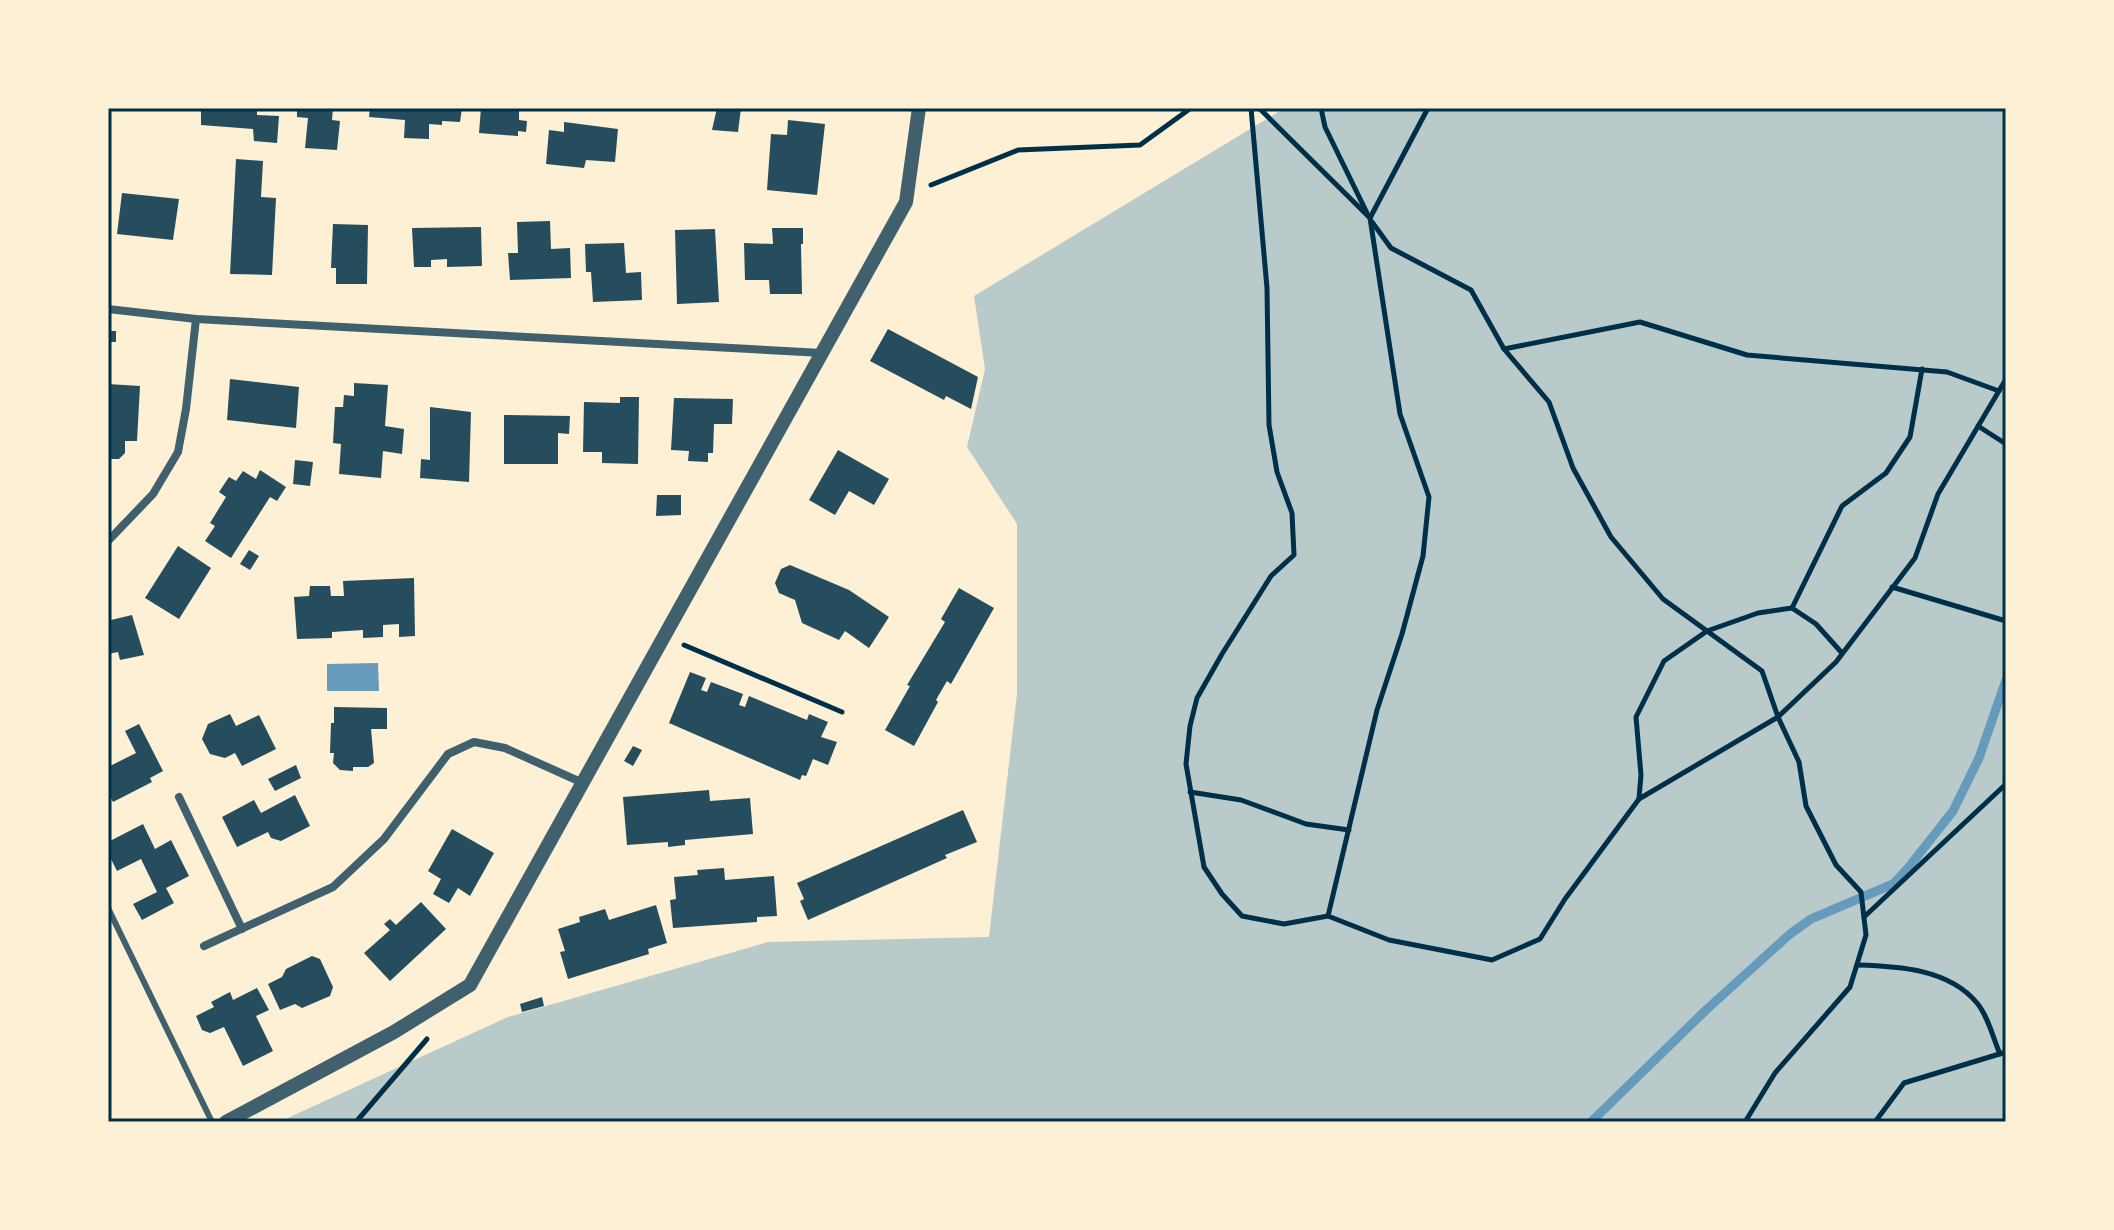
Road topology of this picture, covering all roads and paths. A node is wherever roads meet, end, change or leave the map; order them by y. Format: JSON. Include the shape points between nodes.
{"nodes":[{"id":1,"x":919,"y":108,"type":"edge"},
{"id":2,"x":1191,"y":108,"type":"edge"},
{"id":3,"x":1251,"y":108,"type":"edge"},
{"id":4,"x":1259,"y":108,"type":"edge"},
{"id":5,"x":1321,"y":108,"type":"edge"},
{"id":6,"x":1428,"y":108,"type":"edge"},
{"id":7,"x":907,"y":194,"type":"junction"},
{"id":8,"x":1370,"y":218,"type":"junction"},
{"id":9,"x":108,"y":309,"type":"edge"},
{"id":10,"x":196,"y":319,"type":"junction"},
{"id":11,"x":1504,"y":349,"type":"junction"},
{"id":12,"x":822,"y":353,"type":"junction"},
{"id":13,"x":1922,"y":369,"type":"junction"},
{"id":14,"x":2006,"y":379,"type":"edge"},
{"id":15,"x":1999,"y":391,"type":"junction"},
{"id":16,"x":1978,"y":426,"type":"junction"},
{"id":17,"x":2006,"y":444,"type":"edge"},
{"id":18,"x":108,"y":541,"type":"edge"},
{"id":19,"x":1892,"y":587,"type":"junction"},
{"id":20,"x":1792,"y":608,"type":"junction"},
{"id":21,"x":2006,"y":621,"type":"edge"},
{"id":22,"x":1707,"y":631,"type":"junction"},
{"id":23,"x":689,"y":648,"type":"dead end"},
{"id":24,"x":1842,"y":653,"type":"junction"},
{"id":25,"x":842,"y":712,"type":"dead end"},
{"id":26,"x":1778,"y":717,"type":"junction"},
{"id":27,"x":583,"y":783,"type":"junction"},
{"id":28,"x":2006,"y":784,"type":"edge"},
{"id":29,"x":1190,"y":792,"type":"junction"},
{"id":30,"x":179,"y":797,"type":"dead end"},
{"id":31,"x":1639,"y":799,"type":"junction"},
{"id":32,"x":1349,"y":830,"type":"junction"},
{"id":33,"x":108,"y":908,"type":"edge"},
{"id":34,"x":1328,"y":916,"type":"junction"},
{"id":35,"x":1864,"y":917,"type":"junction"},
{"id":36,"x":242,"y":929,"type":"junction"},
{"id":37,"x":204,"y":946,"type":"dead end"},
{"id":38,"x":1857,"y":965,"type":"junction"},
{"id":39,"x":436,"y":1028,"type":"dead end"},
{"id":40,"x":2003,"y":1053,"type":"edge"},
{"id":41,"x":212,"y":1122,"type":"edge"},
{"id":42,"x":226,"y":1122,"type":"edge"},
{"id":43,"x":356,"y":1122,"type":"edge"},
{"id":44,"x":1745,"y":1122,"type":"edge"},
{"id":45,"x":1875,"y":1122,"type":"edge"}],
"edges":[{"from":1,"to":7,"type":"street"},
{"from":2,"to":7,"type":"path","via":[[1140,145],[1018,150]]},
{"from":3,"to":29,"type":"path","via":[[1267,288],[1269,425],[1277,472],[1292,513],[1294,555],[1271,576],[1197,698],[1186,764]]},
{"from":4,"to":8,"type":"path"},
{"from":5,"to":8,"type":"path","via":[[1325,127]]},
{"from":6,"to":8,"type":"path"},
{"from":7,"to":12,"type":"street"},
{"from":8,"to":11,"type":"path","via":[[1391,248],[1471,290]]},
{"from":8,"to":32,"type":"path","via":[[1400,414],[1429,497],[1423,556],[1377,710]]},
{"from":9,"to":10,"type":"street"},
{"from":10,"to":12,"type":"street"},
{"from":10,"to":18,"type":"street","via":[[178,452],[153,494]]},
{"from":11,"to":13,"type":"path","via":[[1640,322],[1747,355]]},
{"from":11,"to":22,"type":"path","via":[[1549,402],[1573,468],[1611,537],[1663,599]]},
{"from":12,"to":27,"type":"street"},
{"from":13,"to":15,"type":"path"},
{"from":13,"to":20,"type":"path","via":[[1910,437],[1886,473],[1842,506]]},
{"from":14,"to":15,"type":"path"},
{"from":15,"to":16,"type":"path"},
{"from":16,"to":17,"type":"path"},
{"from":16,"to":19,"type":"path","via":[[1938,494],[1915,558]]},
{"from":19,"to":21,"type":"path"},
{"from":19,"to":24,"type":"path"},
{"from":20,"to":22,"type":"path","via":[[1758,613]]},
{"from":20,"to":24,"type":"path","via":[[1816,624]]},
{"from":22,"to":26,"type":"path","via":[[1762,671]]},
{"from":22,"to":31,"type":"path","via":[[1664,661],[1636,717]]},
{"from":23,"to":25,"type":"path"},
{"from":24,"to":26,"type":"path"},
{"from":26,"to":31,"type":"path"},
{"from":26,"to":35,"type":"path","via":[[1799,762],[1806,806],[1836,865],[1861,892]]},
{"from":27,"to":36,"type":"street","via":[[505,748],[474,742],[448,754],[384,839],[333,887]]},
{"from":27,"to":42,"type":"street","via":[[470,985]]},
{"from":28,"to":35,"type":"path"},
{"from":29,"to":32,"type":"path","via":[[1241,800],[1306,824]]},
{"from":29,"to":34,"type":"path","via":[[1204,867],[1242,916],[1284,924]]},
{"from":30,"to":36,"type":"street"},
{"from":31,"to":34,"type":"path","via":[[1540,939],[1492,960],[1389,940]]},
{"from":32,"to":34,"type":"path"},
{"from":33,"to":41,"type":"lane"},
{"from":35,"to":38,"type":"path","via":[[1866,935]]},
{"from":36,"to":37,"type":"street"},
{"from":38,"to":40,"type":"path","via":[[1903,966],[1954,984],[1978,1004]]},
{"from":38,"to":44,"type":"path","via":[[1850,987],[1775,1073]]},
{"from":39,"to":43,"type":"path"},
{"from":40,"to":45,"type":"path","via":[[1904,1083]]}]}
